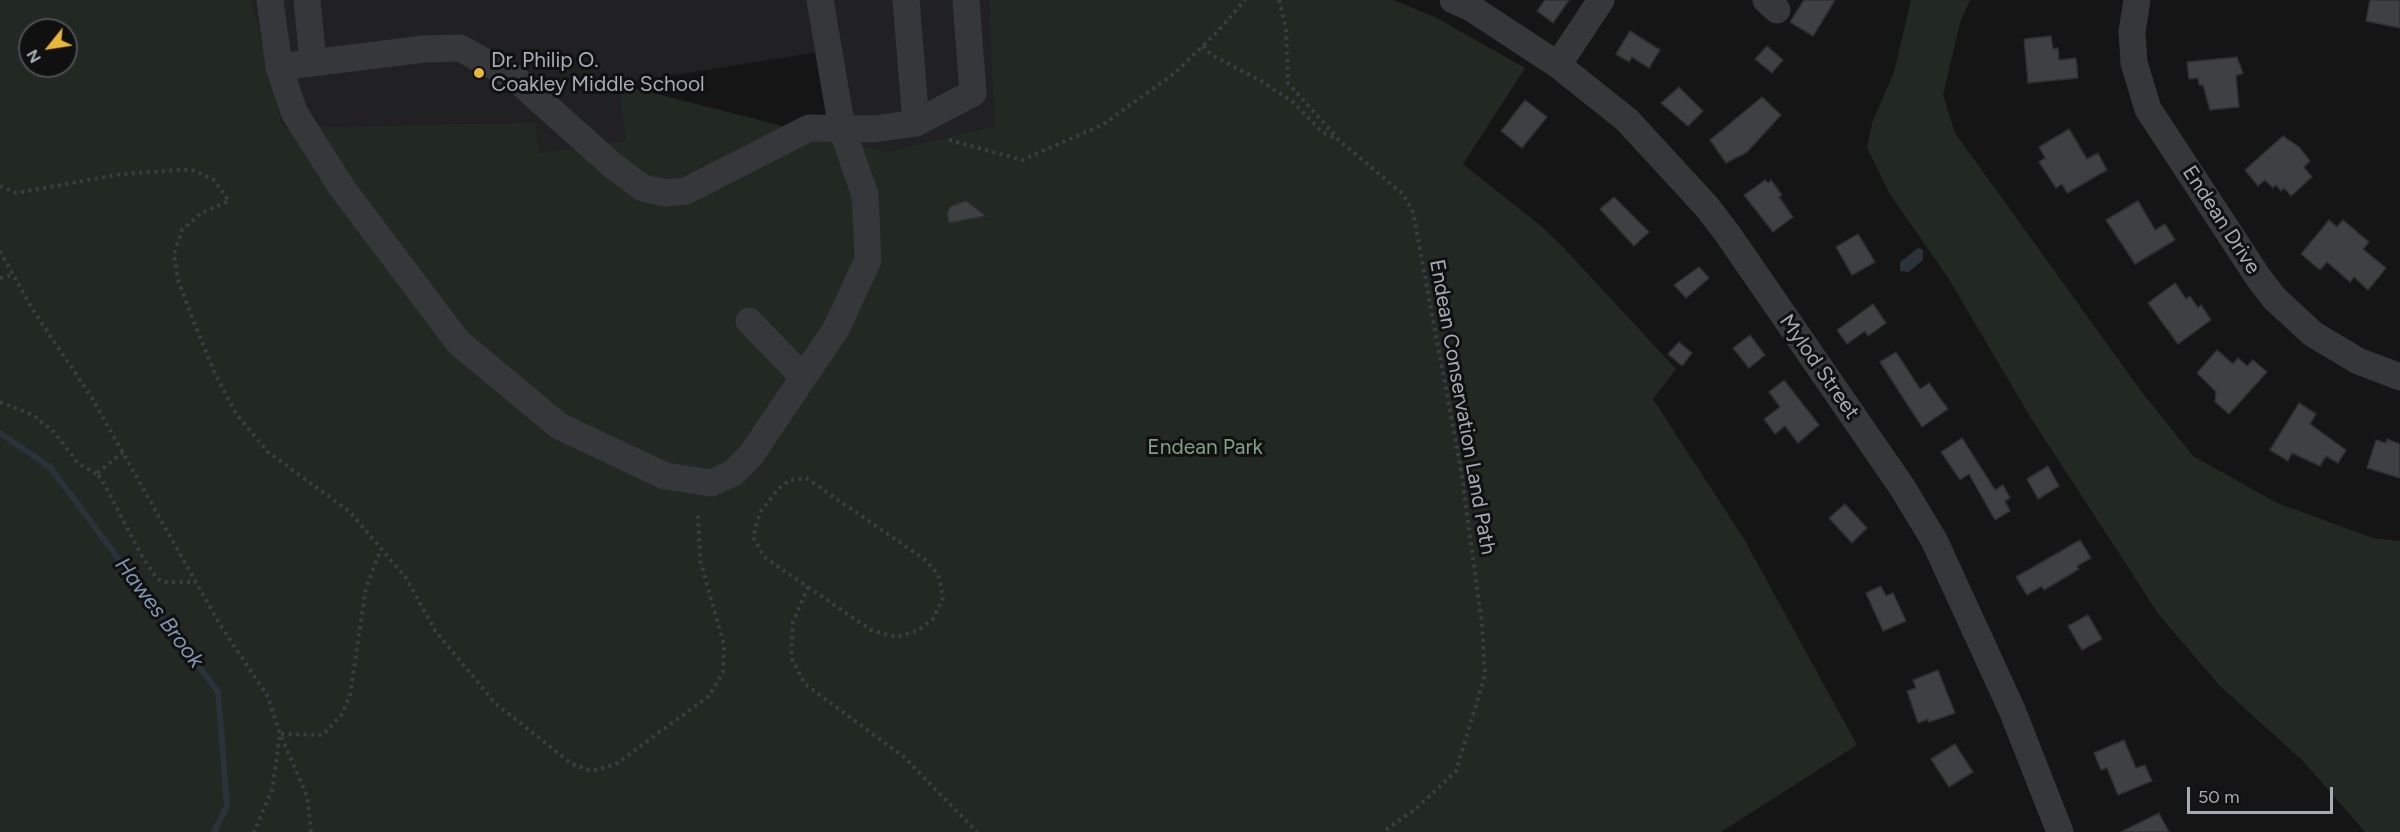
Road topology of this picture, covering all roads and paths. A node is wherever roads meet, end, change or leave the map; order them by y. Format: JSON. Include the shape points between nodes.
{"nodes":[{"id":1,"x":270,"y":0,"type":"edge"},
{"id":2,"x":307,"y":0,"type":"edge"},
{"id":3,"x":820,"y":0,"type":"edge"},
{"id":4,"x":906,"y":0,"type":"edge"},
{"id":5,"x":966,"y":0,"type":"edge"},
{"id":6,"x":1245,"y":0,"type":"edge"},
{"id":7,"x":1278,"y":0,"type":"edge"},
{"id":8,"x":1453,"y":0,"type":"edge"},
{"id":9,"x":1601,"y":0,"type":"edge"},
{"id":10,"x":2137,"y":0,"type":"edge"},
{"id":11,"x":1203,"y":46,"type":"junction"},
{"id":12,"x":313,"y":61,"type":"junction"},
{"id":13,"x":1558,"y":65,"type":"junction"},
{"id":14,"x":279,"y":67,"type":"junction"},
{"id":15,"x":916,"y":123,"type":"junction"},
{"id":16,"x":842,"y":129,"type":"junction"},
{"id":17,"x":949,"y":140,"type":"dead end"},
{"id":18,"x":1341,"y":142,"type":"junction"},
{"id":19,"x":0,"y":186,"type":"edge"},
{"id":20,"x":0,"y":251,"type":"edge"},
{"id":21,"x":13,"y":275,"type":"junction"},
{"id":22,"x":0,"y":278,"type":"edge"},
{"id":23,"x":749,"y":321,"type":"dead end"},
{"id":24,"x":803,"y":377,"type":"junction"},
{"id":25,"x":2400,"y":377,"type":"edge"},
{"id":26,"x":0,"y":402,"type":"edge"},
{"id":27,"x":123,"y":452,"type":"junction"},
{"id":28,"x":96,"y":474,"type":"junction"},
{"id":29,"x":698,"y":514,"type":"dead end"},
{"id":30,"x":381,"y":548,"type":"junction"},
{"id":31,"x":196,"y":582,"type":"junction"},
{"id":32,"x":808,"y":587,"type":"junction"},
{"id":33,"x":280,"y":734,"type":"junction"},
{"id":34,"x":254,"y":832,"type":"edge"},
{"id":35,"x":311,"y":832,"type":"edge"},
{"id":36,"x":977,"y":832,"type":"edge"},
{"id":37,"x":1383,"y":832,"type":"edge"},
{"id":38,"x":2060,"y":832,"type":"edge"}],
"edges":[{"from":1,"to":14,"type":"street"},
{"from":2,"to":12,"type":"street"},
{"from":3,"to":16,"type":"street"},
{"from":4,"to":15,"type":"street"},
{"from":5,"to":15,"type":"street","via":[[973,93]]},
{"from":6,"to":11,"type":"path"},
{"from":7,"to":18,"type":"path","name":"Endean Conservation Land Path","via":[[1286,29],[1288,83]]},
{"from":8,"to":13,"type":"street","name":"Mylod Street"},
{"from":9,"to":13,"type":"street"},
{"from":10,"to":25,"type":"street","name":"Endean Drive","via":[[2132,32],[2134,63],[2148,109],[2258,277],[2274,298],[2313,334],[2358,361]]},
{"from":11,"to":17,"type":"path","via":[[1174,73],[1102,125],[1022,160]]},
{"from":11,"to":18,"type":"path","via":[[1294,103],[1322,132]]},
{"from":12,"to":14,"type":"street"},
{"from":12,"to":16,"type":"street","via":[[460,48],[515,78],[643,188],[665,193],[686,191],[809,128]]},
{"from":13,"to":38,"type":"street","name":"Mylod Street","via":[[1627,120],[1707,207],[1902,487],[1935,540],[2012,710]]},
{"from":14,"to":24,"type":"street","via":[[294,112],[342,188],[458,342],[559,426],[665,476],[711,483],[733,473],[751,455]]},
{"from":15,"to":16,"type":"street"},
{"from":16,"to":24,"type":"street","via":[[865,195],[868,260],[836,329]]},
{"from":18,"to":37,"type":"path","name":"Endean Conservation Land Path","via":[[1403,194],[1413,212],[1461,470],[1482,624],[1485,675],[1456,771],[1418,807]]},
{"from":19,"to":30,"type":"path","via":[[16,193],[122,174],[181,170],[213,179],[229,201],[201,213],[182,230],[174,254],[178,280],[216,376],[237,415],[268,452],[350,512]]},
{"from":20,"to":21,"type":"path"},
{"from":21,"to":22,"type":"path"},
{"from":21,"to":27,"type":"path"},
{"from":23,"to":24,"type":"street"},
{"from":26,"to":28,"type":"path","via":[[33,415],[54,432],[78,463]]},
{"from":27,"to":28,"type":"path"},
{"from":27,"to":31,"type":"path"},
{"from":28,"to":31,"type":"path","via":[[156,577],[162,582]]},
{"from":29,"to":30,"type":"path","via":[[700,560],[723,645],[723,672],[708,696],[681,717],[616,764],[592,771],[572,764],[495,703],[436,632],[406,578]]},
{"from":30,"to":33,"type":"path","via":[[366,588],[350,695],[343,713],[322,735]]},
{"from":31,"to":33,"type":"path","via":[[268,697]]},
{"from":32,"to":32,"type":"path","via":[[764,557],[753,537],[760,512],[779,488],[790,480],[806,478],[924,559],[938,574],[943,598],[933,619],[917,631],[895,637],[871,630]]},
{"from":32,"to":36,"type":"path","via":[[793,622],[791,657],[805,684],[903,757]]},
{"from":33,"to":34,"type":"path","via":[[272,790]]},
{"from":33,"to":35,"type":"path","via":[[307,796]]}]}
